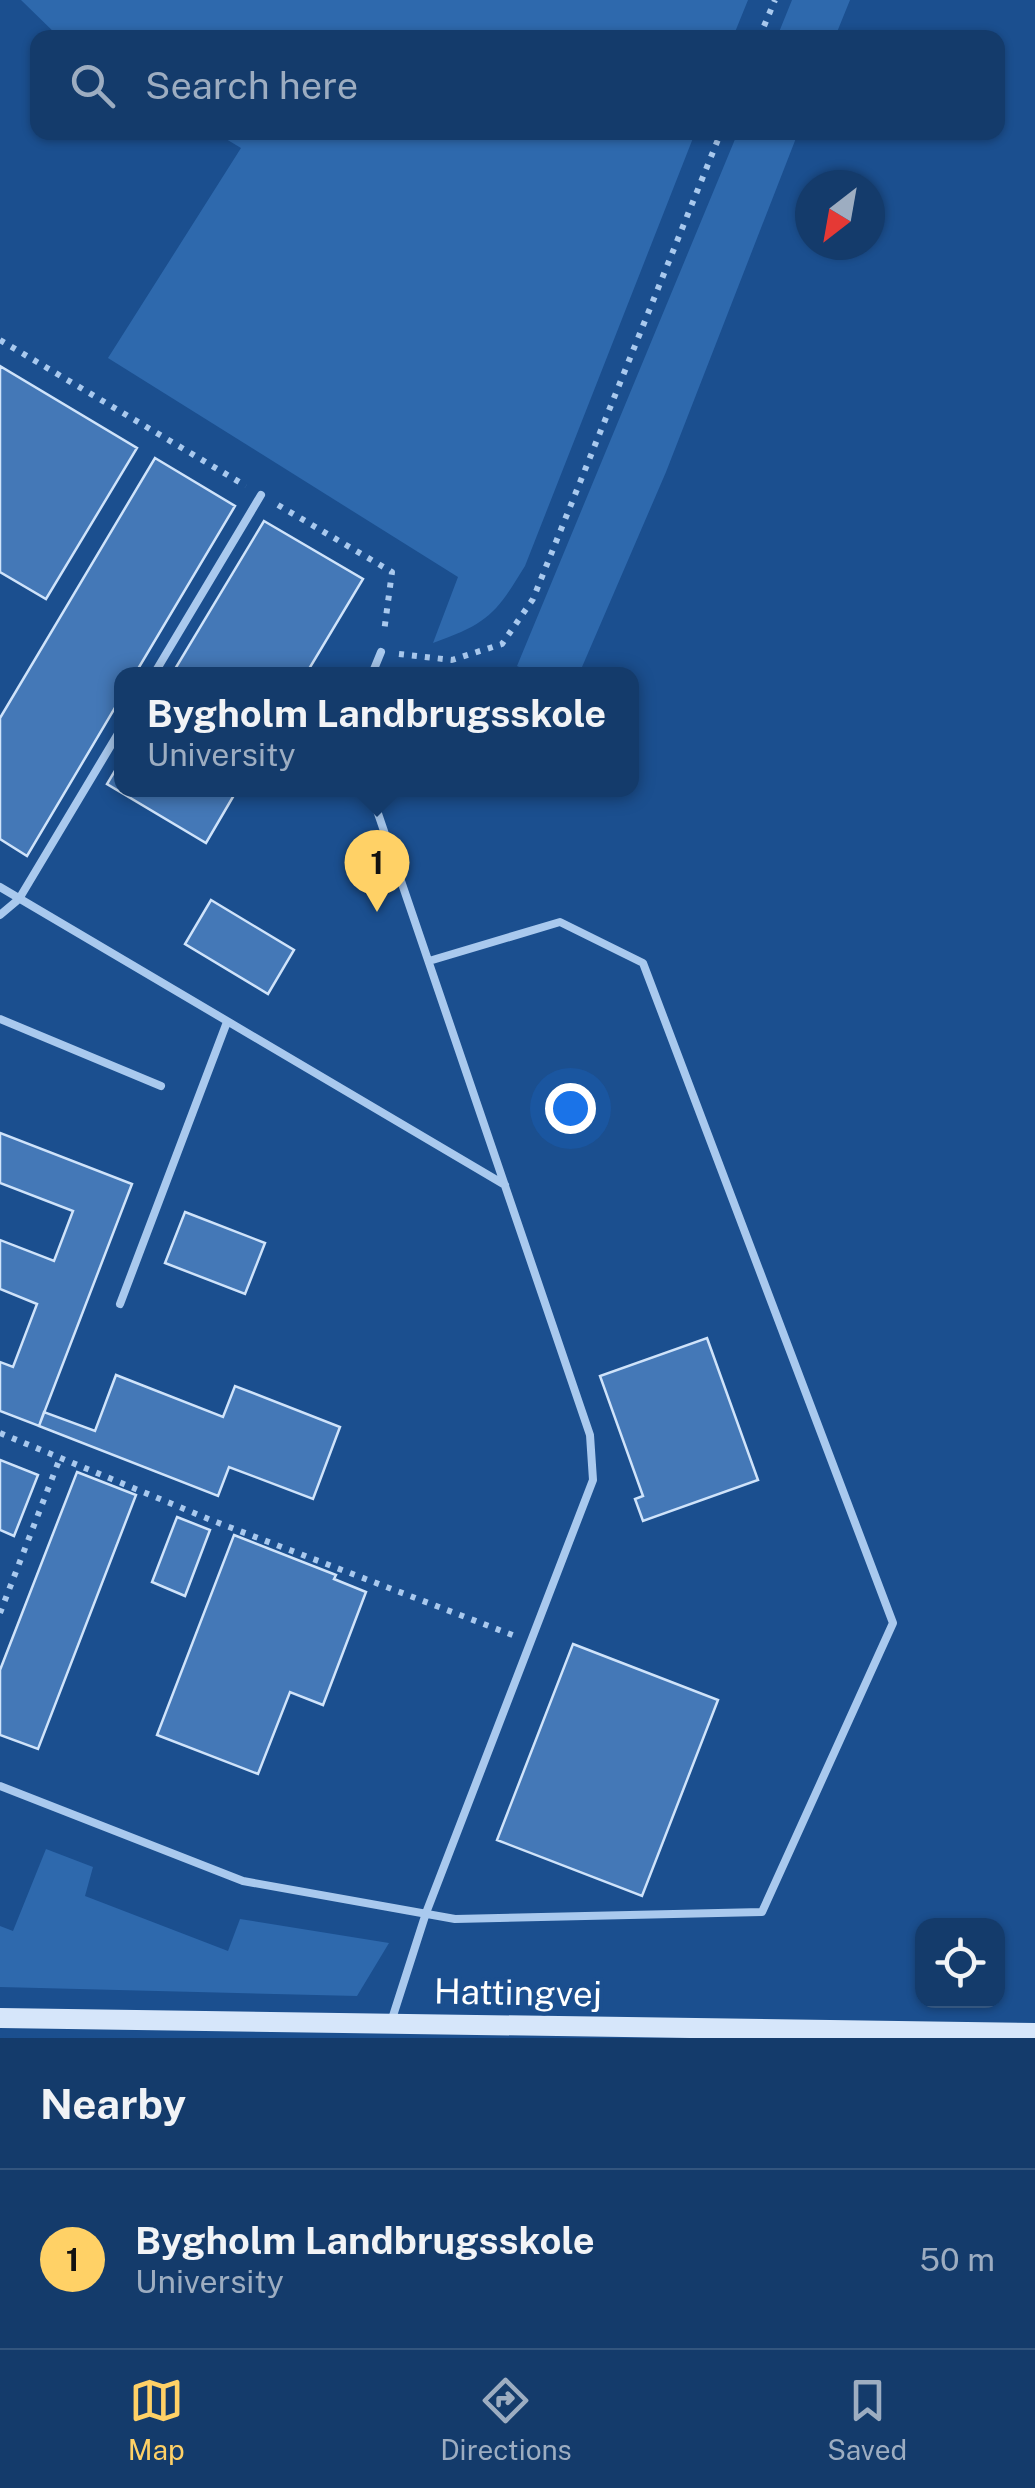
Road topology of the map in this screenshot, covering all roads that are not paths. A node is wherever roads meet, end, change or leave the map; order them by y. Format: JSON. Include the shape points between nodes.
{"nodes":[{"id":1,"x":261,"y":495,"type":"road end"},
{"id":2,"x":381,"y":652,"type":"road end"},
{"id":3,"x":158,"y":667,"type":"edge"},
{"id":4,"x":375,"y":667,"type":"edge"},
{"id":5,"x":114,"y":740,"type":"edge"},
{"id":6,"x":372,"y":797,"type":"edge"},
{"id":7,"x":0,"y":888,"type":"edge"},
{"id":8,"x":19,"y":899,"type":"junction"},
{"id":9,"x":0,"y":915,"type":"edge"},
{"id":10,"x":429,"y":960,"type":"junction"},
{"id":11,"x":0,"y":1019,"type":"edge"},
{"id":12,"x":227,"y":1022,"type":"junction"},
{"id":13,"x":161,"y":1086,"type":"dead end"},
{"id":14,"x":505,"y":1186,"type":"junction"},
{"id":15,"x":120,"y":1304,"type":"dead end"},
{"id":16,"x":0,"y":1786,"type":"edge"},
{"id":17,"x":426,"y":1912,"type":"junction"},
{"id":18,"x":0,"y":2018,"type":"edge"},
{"id":19,"x":390,"y":2024,"type":"junction"},
{"id":20,"x":1035,"y":2033,"type":"edge"}],
"edges":[{"from":1,"to":3,"type":"lane"},
{"from":2,"to":4,"type":"lane"},
{"from":5,"to":8,"type":"lane"},
{"from":6,"to":10,"type":"lane"},
{"from":7,"to":8,"type":"lane"},
{"from":8,"to":9,"type":"lane"},
{"from":8,"to":12,"type":"lane"},
{"from":10,"to":14,"type":"lane"},
{"from":10,"to":17,"type":"lane","via":[[560,922],[643,963],[894,1624],[762,1912],[455,1919]]},
{"from":11,"to":13,"type":"lane"},
{"from":12,"to":14,"type":"lane"},
{"from":12,"to":15,"type":"lane"},
{"from":14,"to":17,"type":"lane","via":[[590,1435],[592,1480]]},
{"from":16,"to":17,"type":"lane","via":[[243,1881]]},
{"from":17,"to":19,"type":"lane"},
{"from":18,"to":19,"type":"street","name":"Hattingvej"},
{"from":19,"to":20,"type":"street","name":"Hattingvej"}]}
